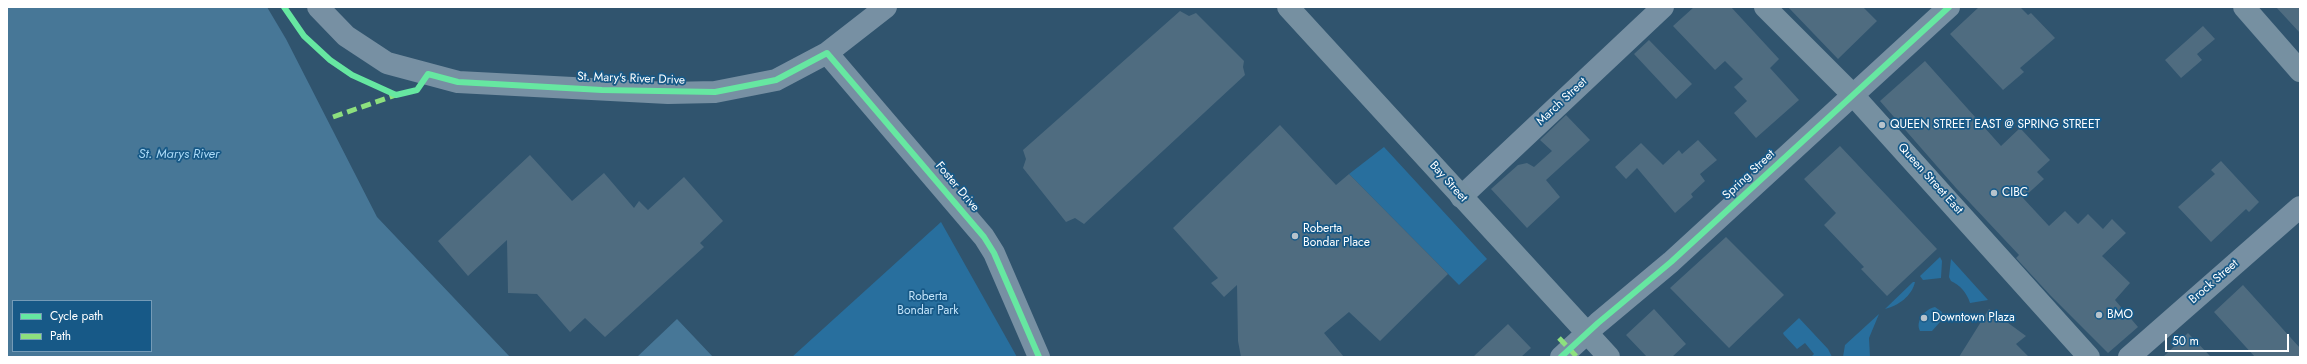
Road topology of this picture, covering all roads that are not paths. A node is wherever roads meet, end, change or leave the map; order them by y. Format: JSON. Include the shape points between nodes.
{"nodes":[{"id":1,"x":318,"y":7,"type":"edge"},
{"id":2,"x":886,"y":7,"type":"edge"},
{"id":3,"x":1288,"y":7,"type":"edge"},
{"id":4,"x":1663,"y":7,"type":"edge"},
{"id":5,"x":1765,"y":7,"type":"edge"},
{"id":6,"x":1949,"y":7,"type":"edge"},
{"id":7,"x":2244,"y":7,"type":"edge"},
{"id":8,"x":826,"y":53,"type":"junction"},
{"id":9,"x":2300,"y":71,"type":"edge"},
{"id":10,"x":1853,"y":95,"type":"junction"},
{"id":11,"x":1461,"y":197,"type":"junction"},
{"id":12,"x":2300,"y":207,"type":"edge"},
{"id":13,"x":1587,"y":333,"type":"junction"},
{"id":14,"x":1039,"y":357,"type":"edge"},
{"id":15,"x":1561,"y":357,"type":"edge"},
{"id":16,"x":1609,"y":357,"type":"edge"},
{"id":17,"x":2089,"y":357,"type":"edge"},
{"id":18,"x":2129,"y":357,"type":"edge"}],
"edges":[{"from":1,"to":8,"type":"street","name":"St. Mary's River Drive","via":[[346,36],[387,62],[458,82],[602,90],[715,92],[776,80]]},
{"from":2,"to":8,"type":"street","name":"St. Mary's River Drive"},
{"from":3,"to":11,"type":"main road","name":"Bay Street"},
{"from":4,"to":11,"type":"street","name":"March Street"},
{"from":5,"to":10,"type":"main road","name":"Queen Street East"},
{"from":6,"to":10,"type":"street","name":"Spring Street"},
{"from":7,"to":9,"type":"main road"},
{"from":8,"to":14,"type":"street","name":"Foster Drive","via":[[984,237],[994,253]]},
{"from":10,"to":13,"type":"street","name":"Spring Street","via":[[1671,262]]},
{"from":10,"to":17,"type":"main road","name":"Queen Street East"},
{"from":11,"to":13,"type":"main road","name":"Bay Street"},
{"from":12,"to":18,"type":"street","name":"Brock Street"},
{"from":13,"to":15,"type":"street","name":"Spring Street"},
{"from":13,"to":16,"type":"main road","name":"Bay Street"}]}
